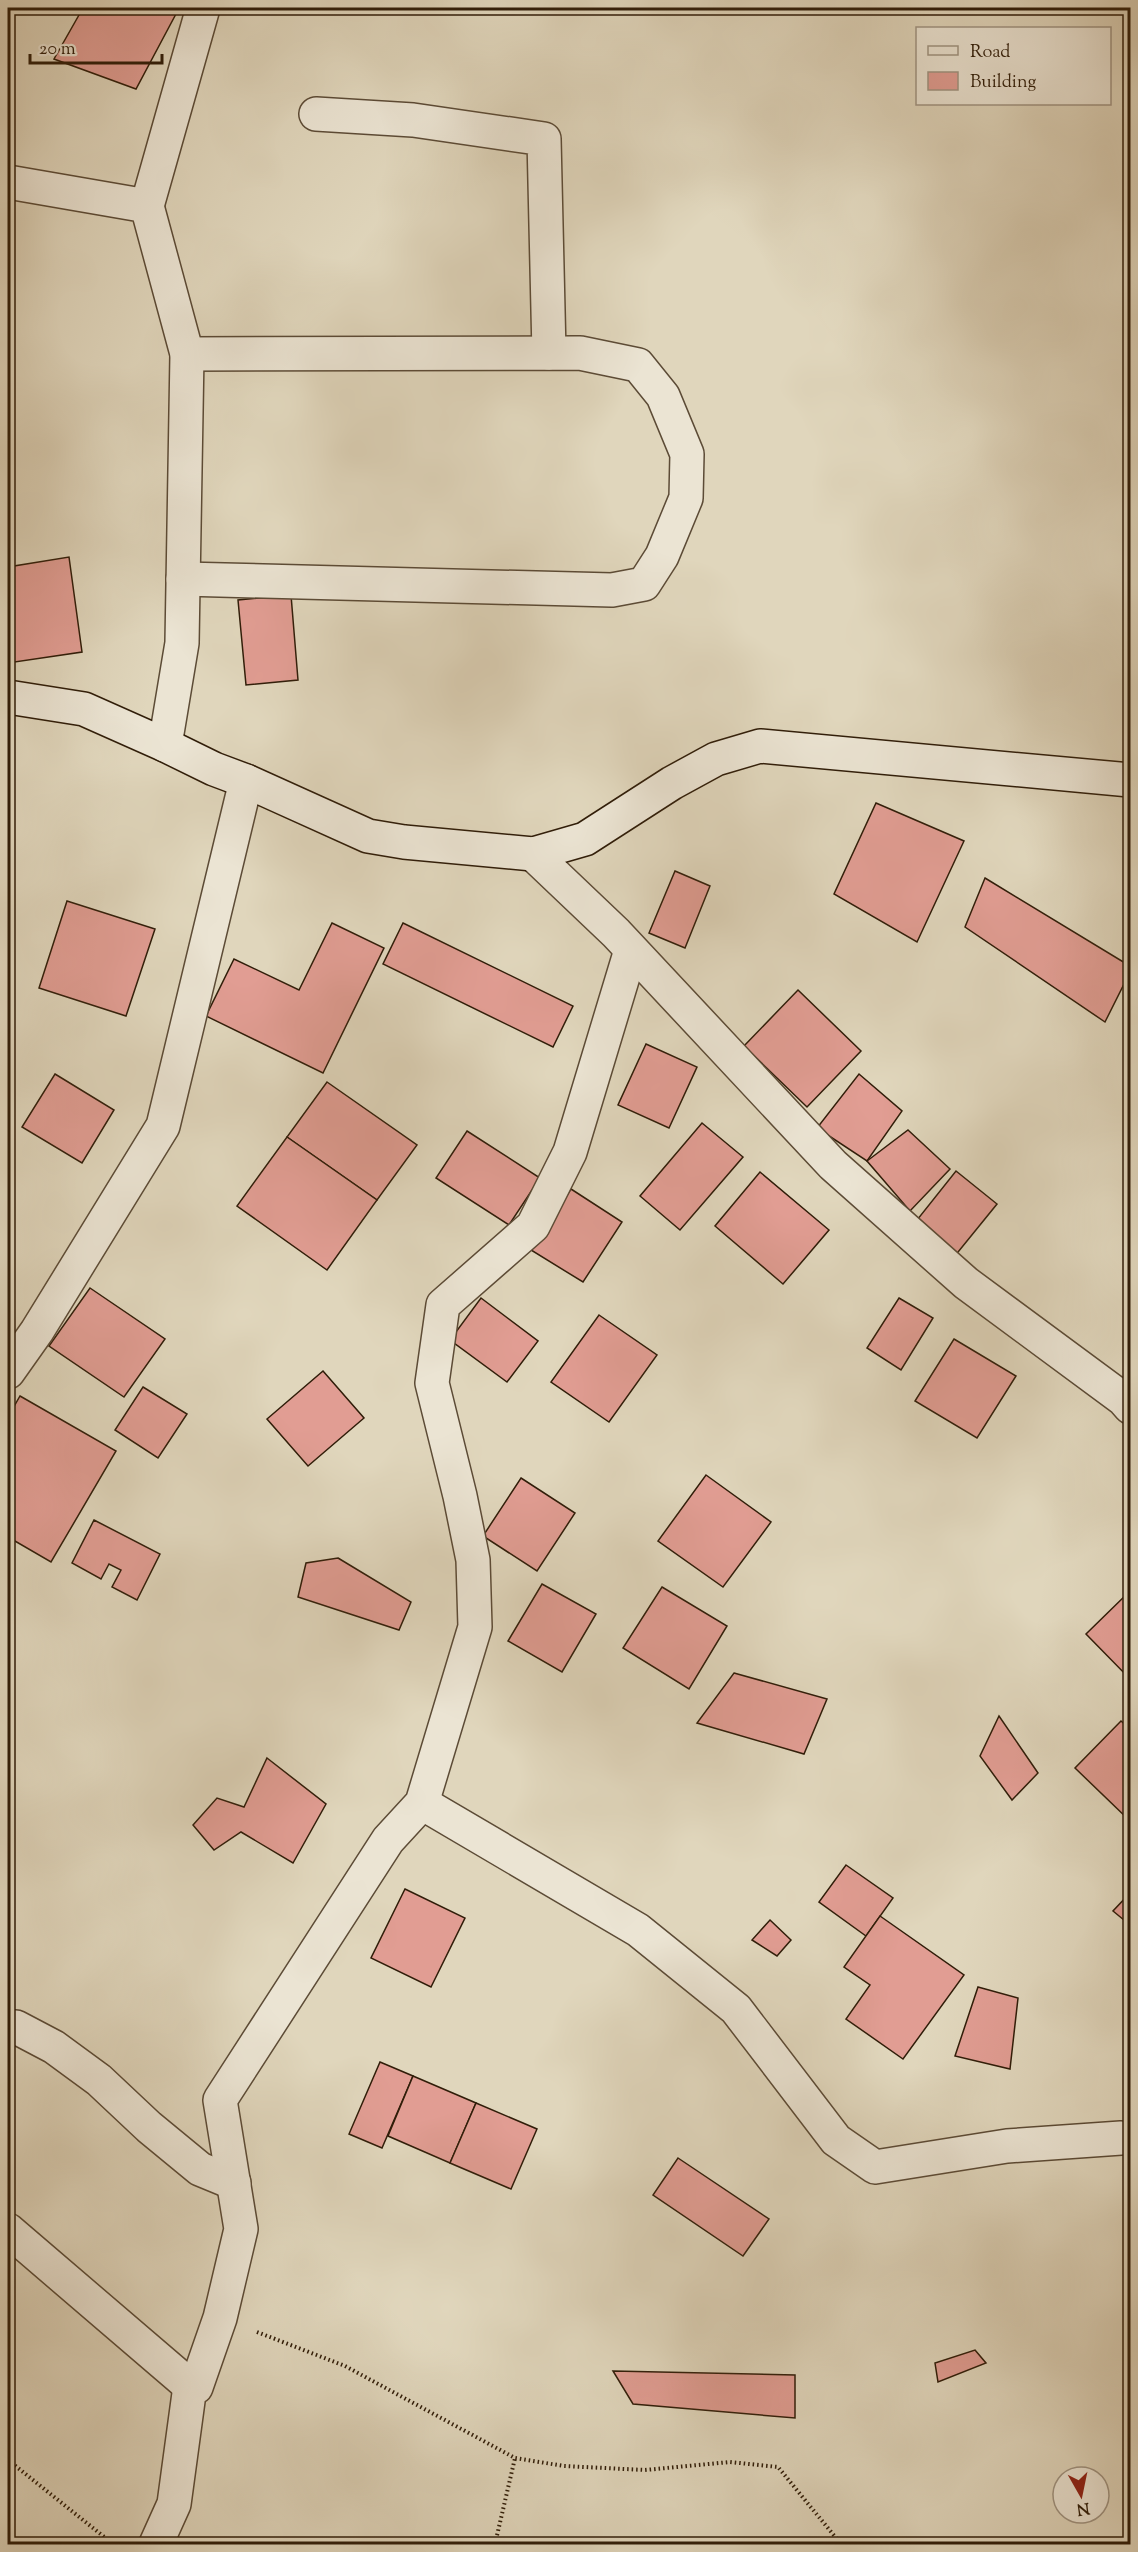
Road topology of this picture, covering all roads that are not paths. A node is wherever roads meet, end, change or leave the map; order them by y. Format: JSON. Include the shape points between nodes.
{"nodes":[{"id":1,"x":203,"y":8,"type":"edge"},
{"id":2,"x":316,"y":114,"type":"dead end"},
{"id":3,"x":8,"y":182,"type":"edge"},
{"id":4,"x":147,"y":206,"type":"junction"},
{"id":5,"x":549,"y":353,"type":"junction"},
{"id":6,"x":187,"y":354,"type":"junction"},
{"id":7,"x":183,"y":579,"type":"junction"},
{"id":8,"x":8,"y":697,"type":"edge"},
{"id":9,"x":165,"y":744,"type":"junction"},
{"id":10,"x":1131,"y":780,"type":"edge"},
{"id":11,"x":246,"y":781,"type":"junction"},
{"id":12,"x":533,"y":854,"type":"junction"},
{"id":13,"x":631,"y":950,"type":"junction"},
{"id":14,"x":8,"y":1372,"type":"edge"},
{"id":15,"x":1131,"y":1407,"type":"edge"},
{"id":16,"x":422,"y":1803,"type":"junction"},
{"id":17,"x":8,"y":2026,"type":"edge"},
{"id":18,"x":1121,"y":2138,"type":"dead end"},
{"id":19,"x":234,"y":2183,"type":"junction"},
{"id":20,"x":8,"y":2230,"type":"edge"},
{"id":21,"x":190,"y":2386,"type":"junction"},
{"id":22,"x":156,"y":2544,"type":"edge"}],
"edges":[{"from":1,"to":4,"type":"street"},
{"from":2,"to":5,"type":"street","via":[[413,120],[544,139]]},
{"from":3,"to":4,"type":"street"},
{"from":4,"to":6,"type":"street"},
{"from":5,"to":6,"type":"street"},
{"from":5,"to":7,"type":"street","via":[[580,353],[638,365],[663,396],[687,454],[686,498],[662,556],[644,584],[612,590]]},
{"from":6,"to":7,"type":"street"},
{"from":7,"to":9,"type":"street","via":[[182,643]]},
{"from":8,"to":9,"type":"street","via":[[84,709]]},
{"from":9,"to":11,"type":"street","via":[[214,770]]},
{"from":10,"to":12,"type":"street","via":[[760,746],[716,759],[585,839]]},
{"from":11,"to":12,"type":"street","via":[[368,836]]},
{"from":11,"to":14,"type":"street","via":[[163,1126]]},
{"from":12,"to":13,"type":"street"},
{"from":13,"to":15,"type":"street","via":[[833,1165],[966,1283]]},
{"from":13,"to":16,"type":"street","via":[[570,1152],[533,1226],[443,1305],[432,1383],[473,1560],[474,1628]]},
{"from":16,"to":18,"type":"street","via":[[638,1930],[735,2009],[836,2140],[875,2167],[1007,2146]]},
{"from":16,"to":19,"type":"street","via":[[388,1840],[220,2100]]},
{"from":17,"to":19,"type":"street","via":[[54,2047],[99,2080],[200,2169]]},
{"from":19,"to":21,"type":"street","via":[[241,2229],[220,2318],[196,2387]]},
{"from":20,"to":21,"type":"street"},
{"from":21,"to":22,"type":"street","via":[[174,2504]]}]}
